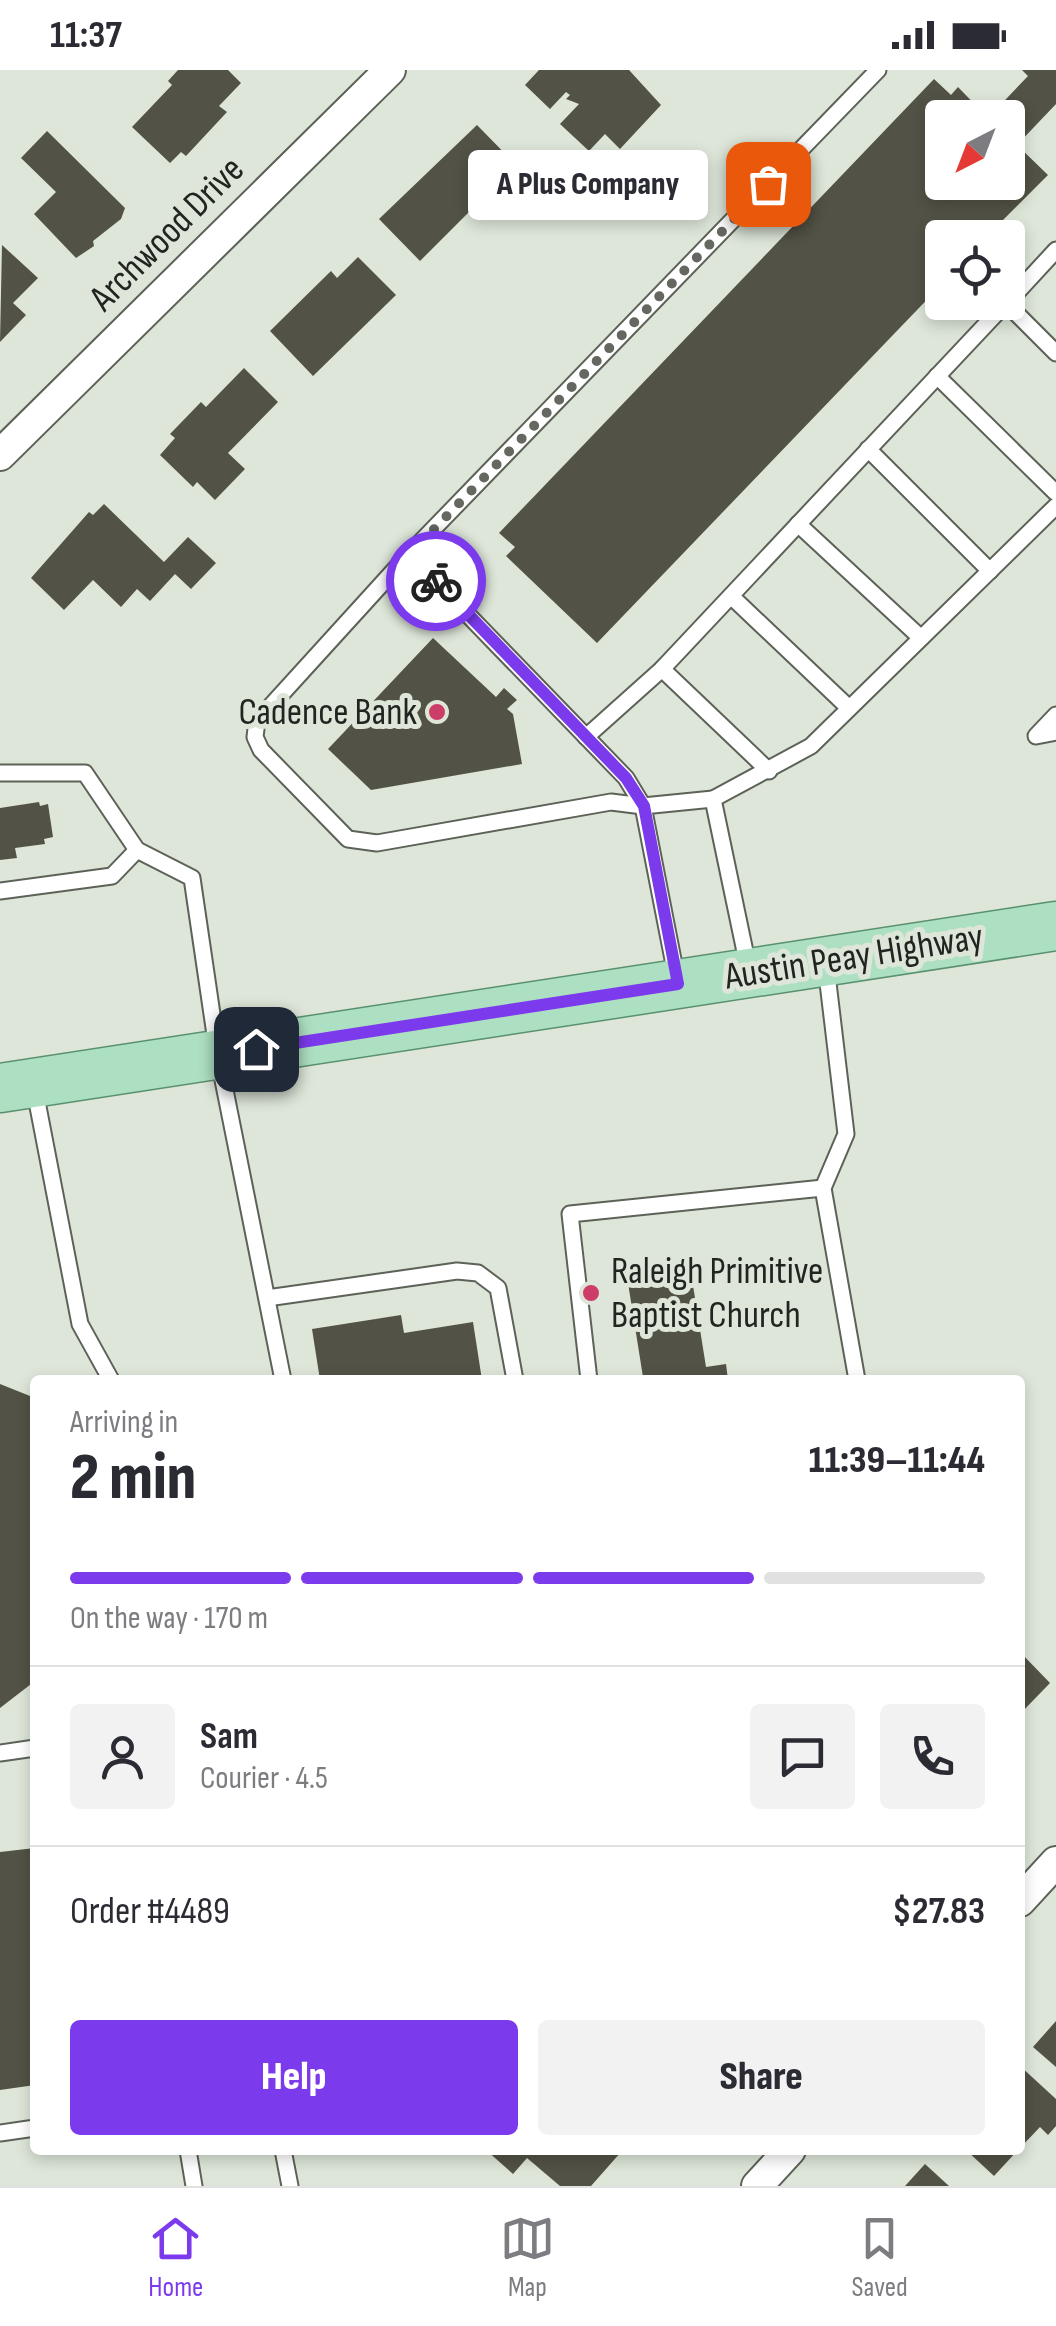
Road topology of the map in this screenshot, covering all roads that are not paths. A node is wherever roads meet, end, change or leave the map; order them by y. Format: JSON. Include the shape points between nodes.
{"nodes":[{"id":1,"x":390,"y":70,"type":"edge"},
{"id":2,"x":878,"y":70,"type":"edge"},
{"id":3,"x":1056,"y":250,"type":"edge"},
{"id":4,"x":1025,"y":283,"type":"edge"},
{"id":5,"x":990,"y":320,"type":"edge"},
{"id":6,"x":1024,"y":320,"type":"edge"},
{"id":7,"x":1056,"y":353,"type":"edge"},
{"id":8,"x":937,"y":376,"type":"junction"},
{"id":9,"x":868,"y":450,"type":"junction"},
{"id":10,"x":0,"y":455,"type":"edge"},
{"id":11,"x":1056,"y":493,"type":"edge"},
{"id":12,"x":1056,"y":506,"type":"edge"},
{"id":13,"x":798,"y":524,"type":"junction"},
{"id":14,"x":410,"y":554,"type":"junction"},
{"id":15,"x":990,"y":571,"type":"junction"},
{"id":16,"x":731,"y":596,"type":"junction"},
{"id":17,"x":920,"y":638,"type":"junction"},
{"id":18,"x":662,"y":669,"type":"junction"},
{"id":19,"x":849,"y":708,"type":"junction"},
{"id":20,"x":1056,"y":715,"type":"edge"},
{"id":21,"x":1056,"y":732,"type":"edge"},
{"id":22,"x":586,"y":736,"type":"junction"},
{"id":23,"x":769,"y":771,"type":"junction"},
{"id":24,"x":0,"y":773,"type":"edge"},
{"id":25,"x":712,"y":798,"type":"junction"},
{"id":26,"x":644,"y":806,"type":"junction"},
{"id":27,"x":136,"y":850,"type":"junction"},
{"id":28,"x":0,"y":891,"type":"edge"},
{"id":29,"x":1056,"y":926,"type":"edge"},
{"id":30,"x":825,"y":962,"type":"junction"},
{"id":31,"x":749,"y":973,"type":"junction"},
{"id":32,"x":678,"y":984,"type":"junction"},
{"id":33,"x":218,"y":1055,"type":"junction"},
{"id":34,"x":17,"y":1086,"type":"edge"},
{"id":35,"x":822,"y":1188,"type":"junction"},
{"id":36,"x":267,"y":1298,"type":"junction"},
{"id":37,"x":107,"y":1375,"type":"edge"},
{"id":38,"x":282,"y":1375,"type":"edge"},
{"id":39,"x":514,"y":1375,"type":"edge"},
{"id":40,"x":588,"y":1375,"type":"edge"},
{"id":41,"x":856,"y":1375,"type":"edge"},
{"id":42,"x":30,"y":1749,"type":"edge"},
{"id":43,"x":0,"y":1753,"type":"edge"},
{"id":44,"x":1056,"y":1862,"type":"edge"},
{"id":45,"x":1025,"y":1896,"type":"edge"},
{"id":46,"x":30,"y":2129,"type":"edge"},
{"id":47,"x":0,"y":2133,"type":"edge"},
{"id":48,"x":189,"y":2155,"type":"edge"},
{"id":49,"x":285,"y":2155,"type":"edge"},
{"id":50,"x":785,"y":2155,"type":"edge"},
{"id":51,"x":194,"y":2186,"type":"edge"},
{"id":52,"x":290,"y":2186,"type":"edge"},
{"id":53,"x":757,"y":2186,"type":"edge"}],
"edges":[{"from":1,"to":10,"type":"street","name":"Archwood Drive"},
{"from":2,"to":14,"type":"lane"},
{"from":3,"to":4,"type":"lane"},
{"from":5,"to":8,"type":"lane"},
{"from":6,"to":7,"type":"lane"},
{"from":8,"to":9,"type":"lane"},
{"from":8,"to":11,"type":"lane"},
{"from":9,"to":13,"type":"lane"},
{"from":9,"to":15,"type":"lane"},
{"from":12,"to":15,"type":"lane"},
{"from":13,"to":16,"type":"lane"},
{"from":13,"to":17,"type":"lane"},
{"from":14,"to":22,"type":"lane"},
{"from":14,"to":26,"type":"lane","via":[[257,721],[261,750],[348,838],[364,842],[611,802]]},
{"from":15,"to":17,"type":"lane"},
{"from":16,"to":18,"type":"lane"},
{"from":16,"to":19,"type":"lane"},
{"from":17,"to":19,"type":"lane"},
{"from":18,"to":22,"type":"lane"},
{"from":18,"to":23,"type":"lane"},
{"from":19,"to":23,"type":"lane","via":[[811,746]]},
{"from":20,"to":21,"type":"lane","via":[[1036,736]]},
{"from":22,"to":26,"type":"lane"},
{"from":23,"to":25,"type":"lane"},
{"from":24,"to":27,"type":"lane","via":[[85,773]]},
{"from":25,"to":26,"type":"lane"},
{"from":25,"to":31,"type":"lane"},
{"from":26,"to":32,"type":"lane"},
{"from":27,"to":28,"type":"lane","via":[[112,876]]},
{"from":27,"to":33,"type":"lane","via":[[192,878]]},
{"from":29,"to":30,"type":"main road","name":"Austin Peay Highway"},
{"from":30,"to":31,"type":"main road","name":"Austin Peay Highway"},
{"from":30,"to":35,"type":"lane","via":[[846,1134]]},
{"from":31,"to":32,"type":"main road","name":"Austin Peay Highway"},
{"from":32,"to":33,"type":"main road","name":"Austin Peay Highway"},
{"from":33,"to":34,"type":"main road","name":"Austin Peay Highway"},
{"from":33,"to":36,"type":"lane"},
{"from":34,"to":37,"type":"lane","via":[[80,1324]]},
{"from":35,"to":40,"type":"lane","via":[[570,1214]]},
{"from":35,"to":41,"type":"lane"},
{"from":36,"to":38,"type":"lane"},
{"from":36,"to":39,"type":"lane","via":[[456,1270],[478,1273],[498,1288]]},
{"from":42,"to":43,"type":"lane"},
{"from":44,"to":45,"type":"street"},
{"from":46,"to":47,"type":"lane"},
{"from":48,"to":51,"type":"lane"},
{"from":49,"to":52,"type":"lane"},
{"from":50,"to":53,"type":"street"}]}
